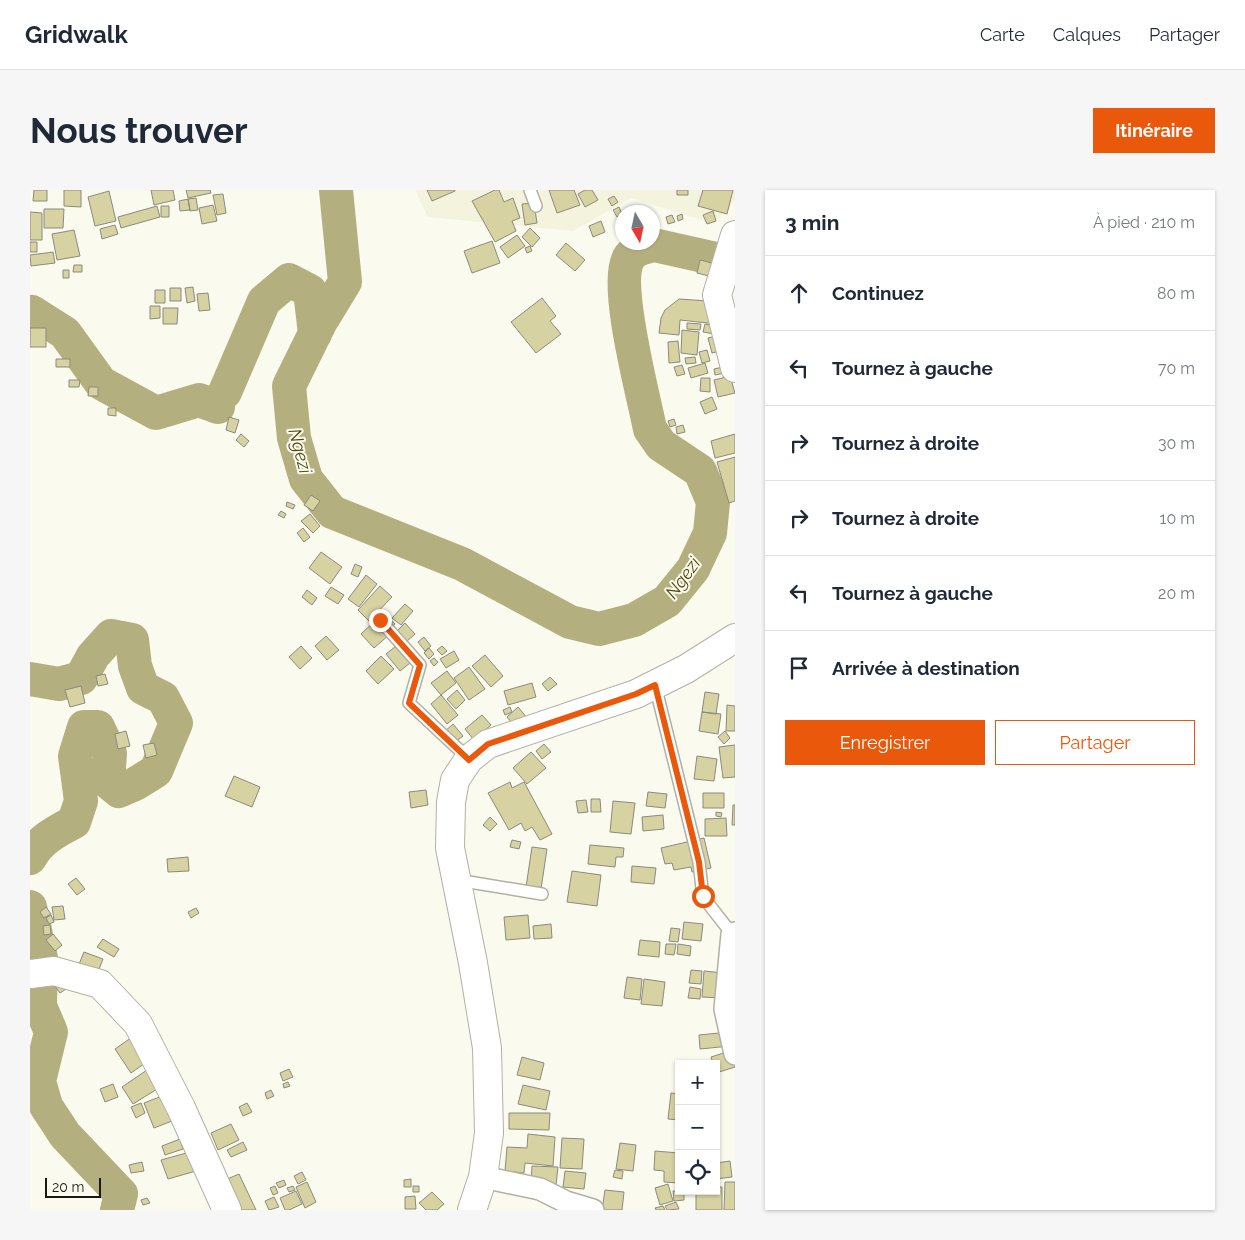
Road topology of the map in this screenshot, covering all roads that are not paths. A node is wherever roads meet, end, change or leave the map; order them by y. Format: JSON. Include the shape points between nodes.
{"nodes":[{"id":1,"x":530,"y":190,"type":"edge"},
{"id":2,"x":536,"y":206,"type":"dead end"},
{"id":3,"x":735,"y":235,"type":"edge"},
{"id":4,"x":735,"y":368,"type":"edge"},
{"id":5,"x":380,"y":620,"type":"dead end"},
{"id":6,"x":735,"y":638,"type":"edge"},
{"id":7,"x":655,"y":685,"type":"junction"},
{"id":8,"x":469,"y":760,"type":"junction"},
{"id":9,"x":456,"y":880,"type":"junction"},
{"id":10,"x":542,"y":894,"type":"dead end"},
{"id":11,"x":734,"y":934,"type":"edge"},
{"id":12,"x":42,"y":973,"type":"edge"},
{"id":13,"x":735,"y":1054,"type":"edge"},
{"id":14,"x":483,"y":1178,"type":"junction"},
{"id":15,"x":227,"y":1210,"type":"edge"},
{"id":16,"x":472,"y":1210,"type":"edge"},
{"id":17,"x":593,"y":1210,"type":"edge"}],
"edges":[{"from":1,"to":2,"type":"lane"},
{"from":3,"to":4,"type":"main road","via":[[717,295]]},
{"from":5,"to":8,"type":"lane","via":[[420,665],[409,703]]},
{"from":6,"to":7,"type":"main road"},
{"from":7,"to":8,"type":"main road","via":[[488,744]]},
{"from":7,"to":11,"type":"lane","via":[[699,862],[703,896]]},
{"from":8,"to":9,"type":"main road","via":[[455,780],[451,802],[450,848]]},
{"from":9,"to":10,"type":"lane"},
{"from":9,"to":14,"type":"main road","via":[[487,1048],[489,1133]]},
{"from":11,"to":13,"type":"street","via":[[725,1009]]},
{"from":12,"to":15,"type":"main road","via":[[100,984],[138,1024],[182,1108]]},
{"from":14,"to":16,"type":"main road"},
{"from":14,"to":17,"type":"street","via":[[540,1189],[566,1202]]}]}
